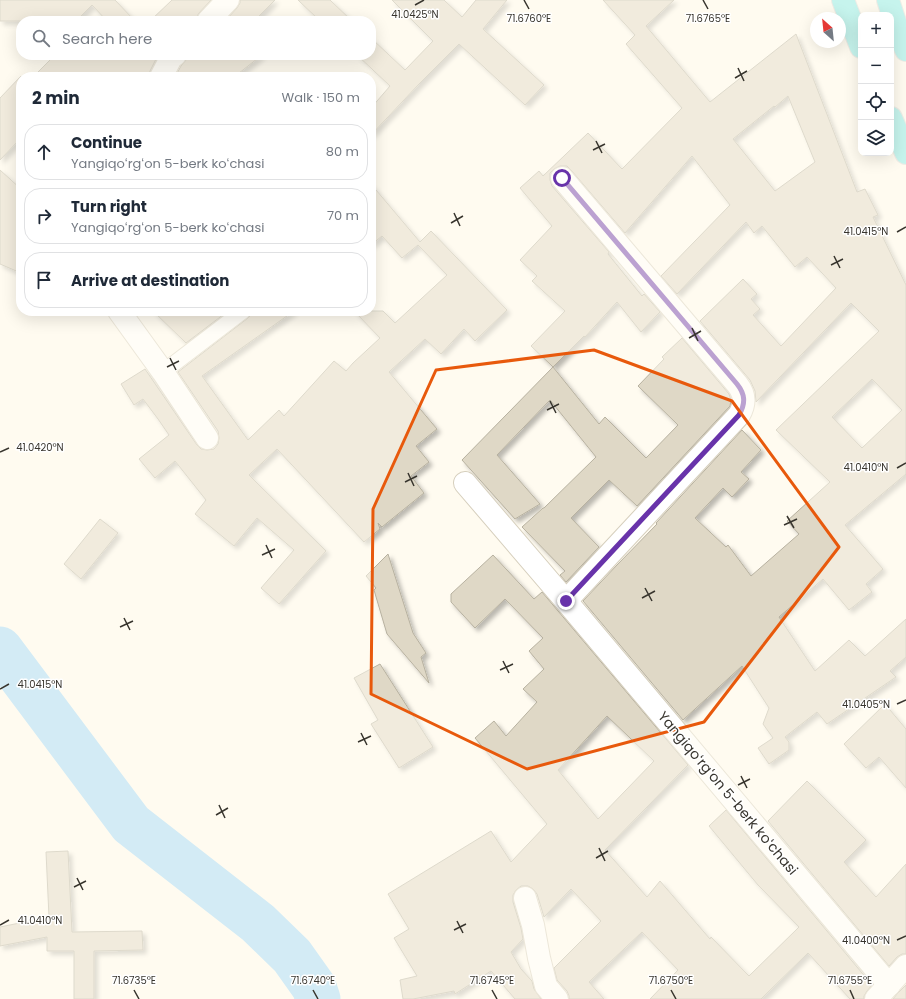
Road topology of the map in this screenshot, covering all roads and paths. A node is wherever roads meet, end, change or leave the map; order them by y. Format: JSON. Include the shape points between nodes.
{"nodes":[{"id":1,"x":228,"y":0,"type":"edge"},
{"id":2,"x":843,"y":0,"type":"edge"},
{"id":3,"x":888,"y":0,"type":"edge"},
{"id":4,"x":213,"y":16,"type":"edge"},
{"id":5,"x":858,"y":39,"type":"edge"},
{"id":6,"x":906,"y":50,"type":"edge"},
{"id":7,"x":170,"y":60,"type":"edge"},
{"id":8,"x":164,"y":72,"type":"edge"},
{"id":9,"x":892,"y":120,"type":"edge"},
{"id":10,"x":906,"y":153,"type":"edge"},
{"id":11,"x":562,"y":178,"type":"dead end"},
{"id":12,"x":123,"y":316,"type":"edge"},
{"id":13,"x":236,"y":316,"type":"edge"},
{"id":14,"x":163,"y":372,"type":"junction"},
{"id":15,"x":207,"y":438,"type":"dead end"},
{"id":16,"x":465,"y":484,"type":"dead end"},
{"id":17,"x":566,"y":601,"type":"junction"},
{"id":18,"x":525,"y":898,"type":"dead end"},
{"id":19,"x":906,"y":966,"type":"edge"},
{"id":20,"x":883,"y":992,"type":"edge"},
{"id":21,"x":557,"y":999,"type":"edge"}],
"edges":[{"from":1,"to":4,"type":"street"},
{"from":2,"to":5,"type":"main road"},
{"from":3,"to":6,"type":"main road"},
{"from":7,"to":8,"type":"street"},
{"from":9,"to":10,"type":"main road"},
{"from":11,"to":17,"type":"street","via":[[737,384],[744,401],[739,415]]},
{"from":12,"to":14,"type":"street"},
{"from":13,"to":14,"type":"lane"},
{"from":14,"to":15,"type":"street"},
{"from":16,"to":17,"type":"street","name":"Yangiqoʻrgʻon 5-berk koʻchasi"},
{"from":17,"to":20,"type":"street","name":"Yangiqoʻrgʻon 5-berk koʻchasi"},
{"from":18,"to":21,"type":"street","via":[[546,986]]},
{"from":19,"to":20,"type":"street","name":"Yangiqoʻrgʻon 5-berk koʻchasi"}]}
